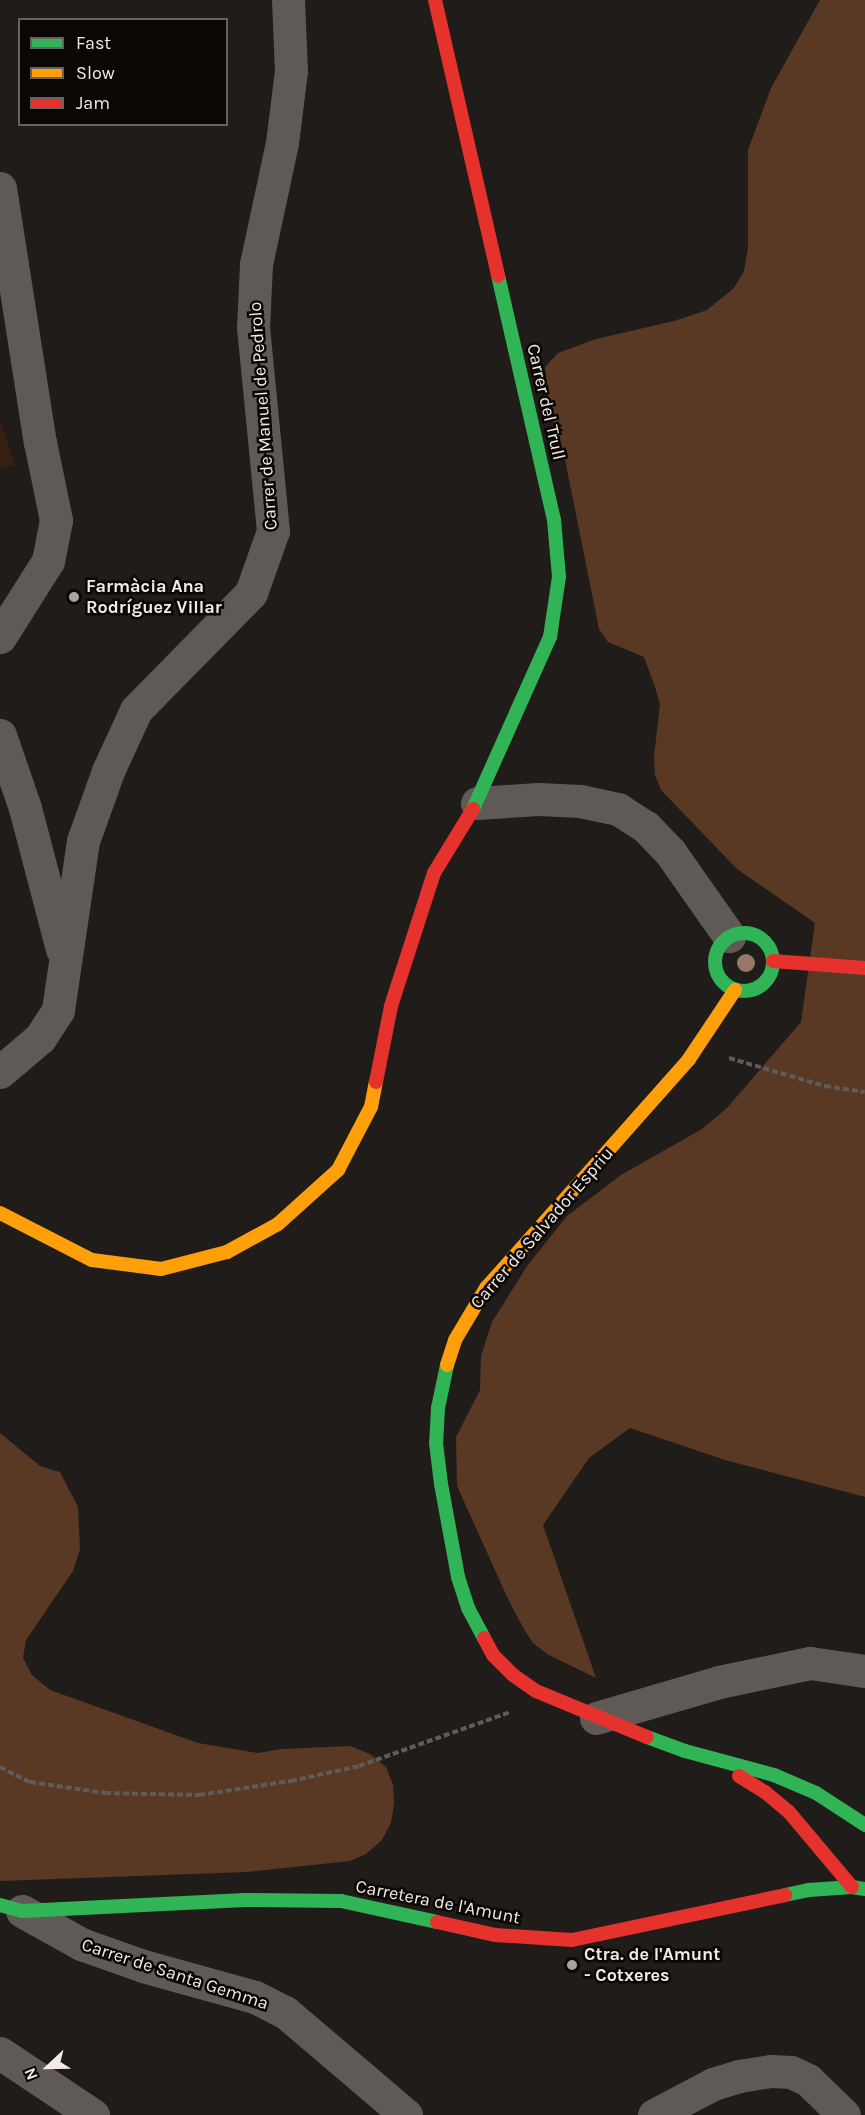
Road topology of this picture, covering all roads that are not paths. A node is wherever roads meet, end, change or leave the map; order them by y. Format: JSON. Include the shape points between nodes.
{"nodes":[{"id":1,"x":288,"y":0,"type":"edge"},
{"id":2,"x":435,"y":0,"type":"edge"},
{"id":3,"x":0,"y":188,"type":"edge"},
{"id":4,"x":0,"y":637,"type":"edge"},
{"id":5,"x":0,"y":735,"type":"edge"},
{"id":6,"x":477,"y":803,"type":"junction"},
{"id":7,"x":729,"y":936,"type":"junction"},
{"id":8,"x":773,"y":961,"type":"junction"},
{"id":9,"x":66,"y":964,"type":"junction"},
{"id":10,"x":865,"y":968,"type":"edge"},
{"id":11,"x":735,"y":990,"type":"junction"},
{"id":12,"x":0,"y":1072,"type":"edge"},
{"id":13,"x":0,"y":1213,"type":"edge"},
{"id":14,"x":865,"y":1671,"type":"edge"},
{"id":15,"x":596,"y":1718,"type":"junction"},
{"id":16,"x":701,"y":1756,"type":"junction"},
{"id":17,"x":816,"y":1793,"type":"junction"},
{"id":18,"x":837,"y":1822,"type":"dead end"},
{"id":19,"x":865,"y":1825,"type":"edge"},
{"id":20,"x":849,"y":1858,"type":"dead end"},
{"id":21,"x":859,"y":1888,"type":"edge"},
{"id":22,"x":11,"y":1908,"type":"edge"},
{"id":23,"x":0,"y":2053,"type":"edge"},
{"id":24,"x":93,"y":2115,"type":"edge"},
{"id":25,"x":406,"y":2115,"type":"edge"},
{"id":26,"x":654,"y":2115,"type":"edge"},
{"id":27,"x":844,"y":2115,"type":"edge"}],
"edges":[{"from":1,"to":9,"type":"street","name":"Carrer de Manuel de Pedrolo","via":[[291,71],[282,143],[256,264],[253,328],[273,531],[251,593],[136,710],[108,771],[83,842]]},
{"from":2,"to":6,"type":"street","name":"Carrer del Trull","via":[[554,520],[559,577],[550,637]]},
{"from":3,"to":4,"type":"street","via":[[56,520],[48,561]]},
{"from":5,"to":9,"type":"street","via":[[25,808]]},
{"from":6,"to":7,"type":"street","via":[[538,799],[580,801],[618,809],[646,827],[670,852]]},
{"from":6,"to":13,"type":"street","name":"Carrer del Trull","via":[[434,873],[391,1006],[371,1107],[338,1170],[278,1224],[227,1252],[161,1269],[92,1260]]},
{"from":7,"to":8,"type":"street","via":[[752,933],[763,939]]},
{"from":7,"to":11,"type":"street","via":[[715,954],[714,965],[718,976]]},
{"from":8,"to":10,"type":"street"},
{"from":8,"to":11,"type":"street","via":[[765,981],[746,991]]},
{"from":9,"to":12,"type":"street","name":"Carrer de Manuel de Pedrolo","via":[[58,1010],[40,1038]]},
{"from":11,"to":15,"type":"street","name":"Carrer de Salvador Espriu","via":[[689,1059],[486,1288],[455,1340],[443,1376],[436,1443],[458,1577],[479,1632],[493,1655],[513,1675],[536,1691]]},
{"from":14,"to":15,"type":"street","via":[[810,1663],[719,1682]]},
{"from":15,"to":16,"type":"street","name":"Carrer de Salvador Espriu"},
{"from":16,"to":17,"type":"street","via":[[774,1775]]},
{"from":16,"to":21,"type":"street","via":[[765,1792],[789,1812]]},
{"from":17,"to":18,"type":"street"},
{"from":17,"to":19,"type":"street"},
{"from":20,"to":21,"type":"street"},
{"from":21,"to":22,"type":"street","name":"Carretera de l'Amunt","via":[[800,1892],[572,1940],[495,1935],[341,1901],[245,1900]]},
{"from":22,"to":25,"type":"street","name":"Carrer de Santa Gemma","via":[[81,1944],[255,1997],[285,2012]]},
{"from":23,"to":24,"type":"street"},
{"from":26,"to":27,"type":"street","via":[[713,2084],[771,2071],[791,2072],[808,2080]]}]}
